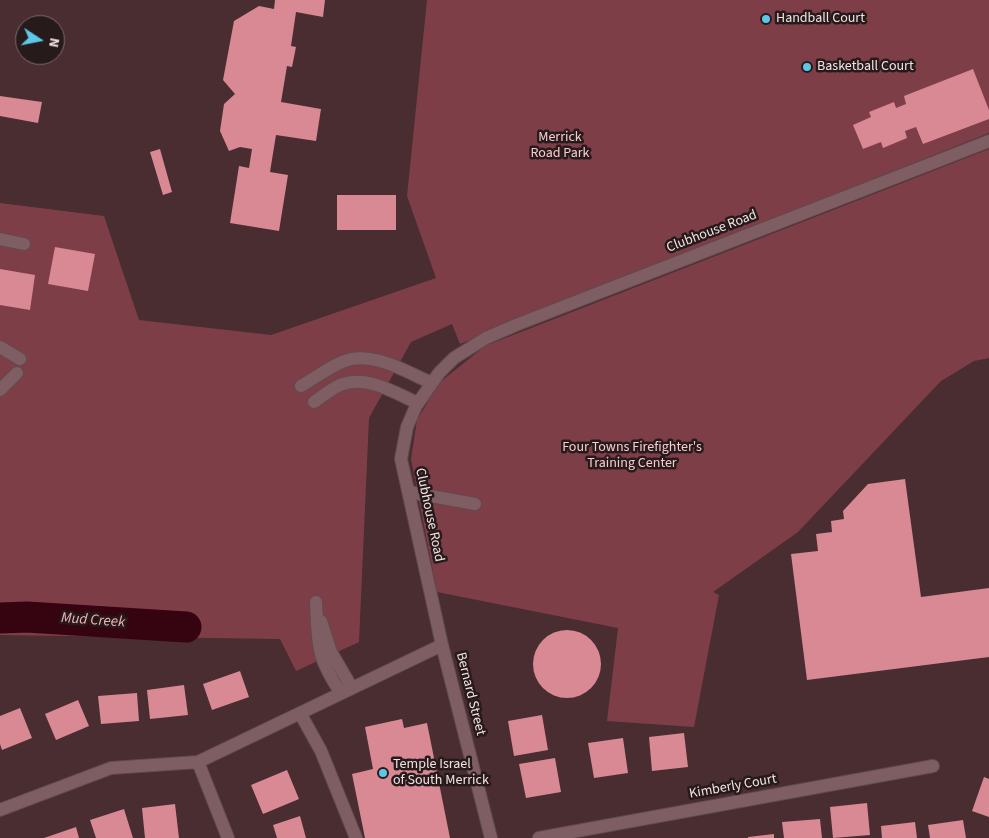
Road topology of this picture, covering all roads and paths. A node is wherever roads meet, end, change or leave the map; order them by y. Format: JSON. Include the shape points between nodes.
{"nodes":[{"id":1,"x":989,"y":141,"type":"edge"},
{"id":2,"x":0,"y":239,"type":"edge"},
{"id":3,"x":24,"y":244,"type":"dead end"},
{"id":4,"x":0,"y":346,"type":"edge"},
{"id":5,"x":20,"y":359,"type":"dead end"},
{"id":6,"x":17,"y":373,"type":"dead end"},
{"id":7,"x":432,"y":383,"type":"junction"},
{"id":8,"x":301,"y":386,"type":"dead end"},
{"id":9,"x":0,"y":390,"type":"edge"},
{"id":10,"x":314,"y":402,"type":"dead end"},
{"id":11,"x":418,"y":403,"type":"junction"},
{"id":12,"x":409,"y":492,"type":"junction"},
{"id":13,"x":475,"y":504,"type":"dead end"},
{"id":14,"x":442,"y":644,"type":"junction"},
{"id":15,"x":346,"y":691,"type":"junction"},
{"id":16,"x":300,"y":713,"type":"junction"},
{"id":17,"x":198,"y":762,"type":"junction"},
{"id":18,"x":933,"y":766,"type":"dead end"},
{"id":19,"x":0,"y":810,"type":"edge"},
{"id":20,"x":228,"y":838,"type":"edge"},
{"id":21,"x":356,"y":838,"type":"edge"},
{"id":22,"x":491,"y":838,"type":"edge"},
{"id":23,"x":539,"y":838,"type":"edge"}],
"edges":[{"from":1,"to":7,"type":"street","name":"Clubhouse Road","via":[[508,328],[454,358]]},
{"from":2,"to":3,"type":"street"},
{"from":4,"to":5,"type":"street"},
{"from":6,"to":9,"type":"street"},
{"from":7,"to":8,"type":"street","via":[[382,362],[362,358],[343,361]]},
{"from":7,"to":11,"type":"street","name":"Clubhouse Road"},
{"from":10,"to":11,"type":"street","via":[[340,385],[358,382],[379,386]]},
{"from":11,"to":12,"type":"street","name":"Clubhouse Road","via":[[408,427],[401,459]]},
{"from":12,"to":13,"type":"street"},
{"from":12,"to":14,"type":"street","name":"Clubhouse Road"},
{"from":14,"to":15,"type":"street"},
{"from":14,"to":22,"type":"street","name":"Bernard Street"},
{"from":15,"to":15,"type":"street","via":[[331,652],[316,602],[318,651],[326,671]]},
{"from":15,"to":16,"type":"street"},
{"from":16,"to":17,"type":"street"},
{"from":16,"to":21,"type":"street","via":[[321,751]]},
{"from":17,"to":19,"type":"street","via":[[111,768]]},
{"from":17,"to":20,"type":"street"},
{"from":18,"to":23,"type":"street","name":"Kimberly Court"}]}
